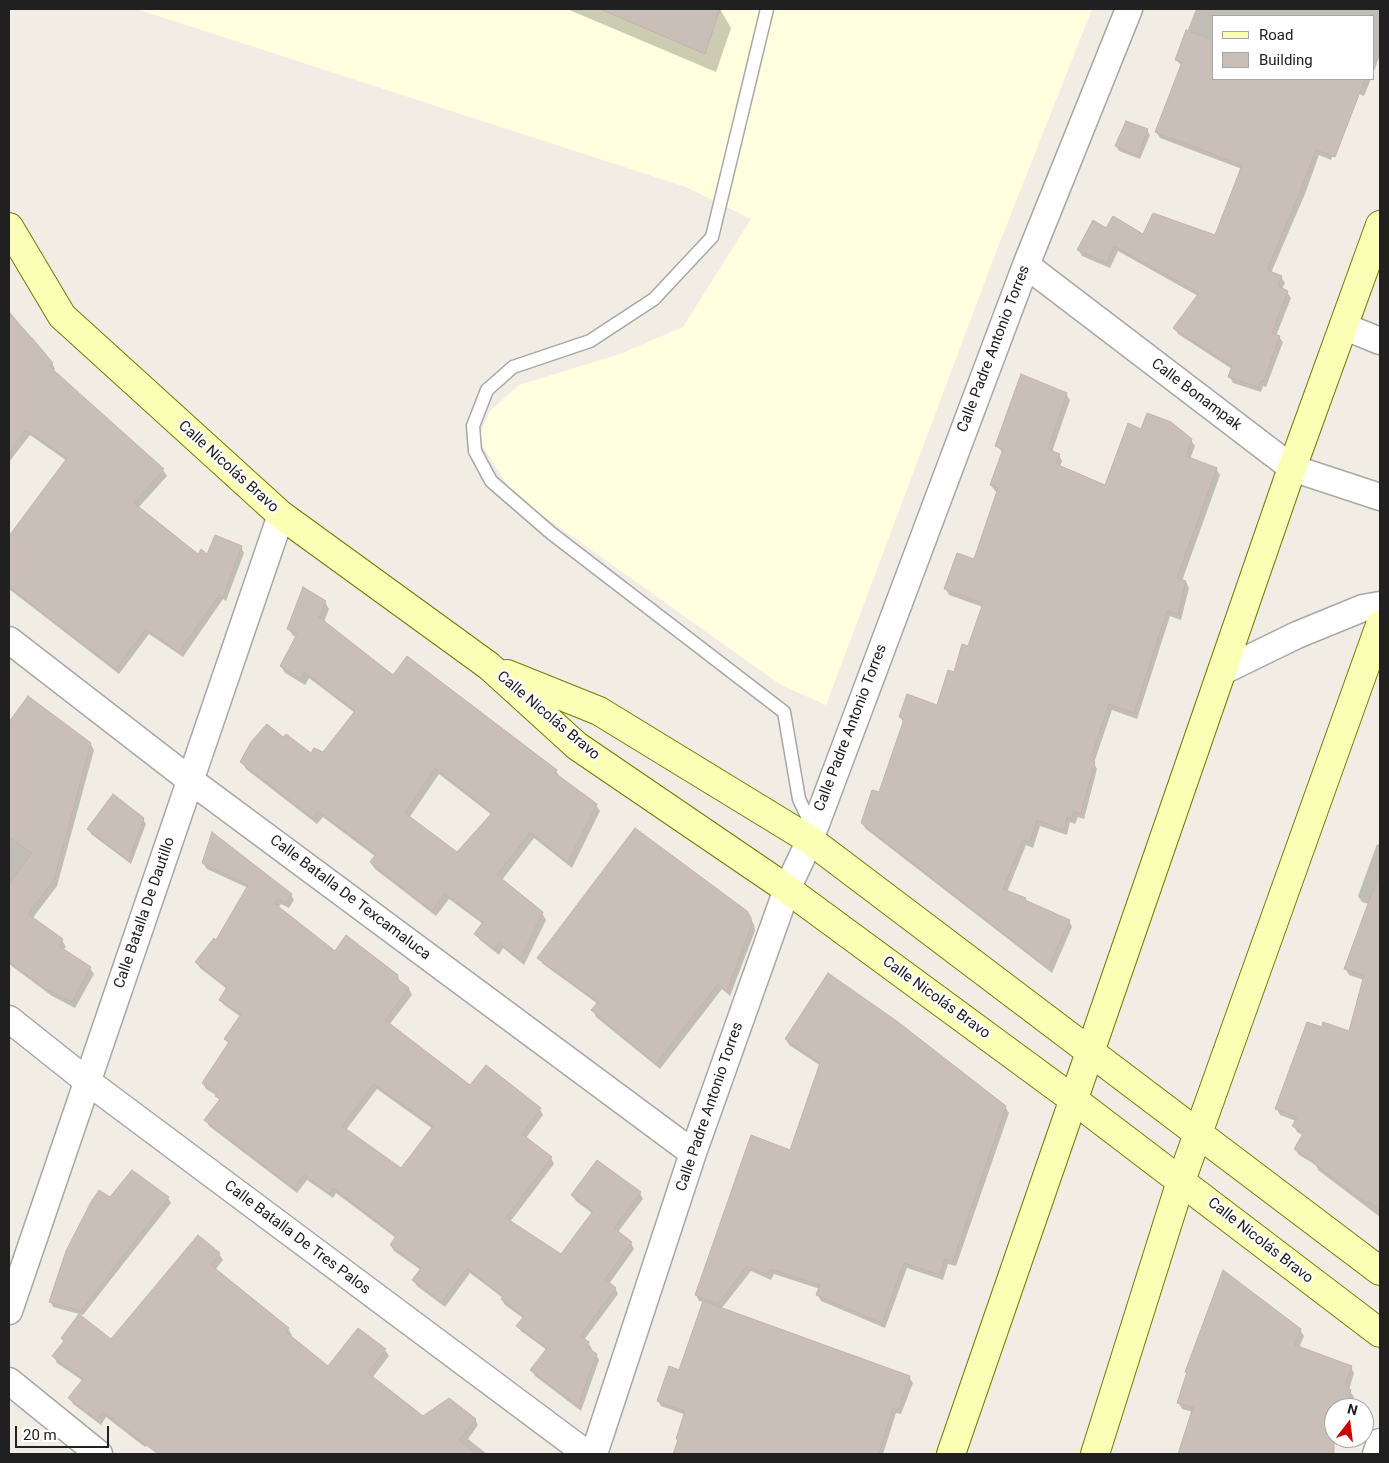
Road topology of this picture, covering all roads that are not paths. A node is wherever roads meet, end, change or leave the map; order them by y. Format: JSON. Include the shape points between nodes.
{"nodes":[{"id":1,"x":767,"y":9,"type":"edge"},
{"id":2,"x":1129,"y":9,"type":"edge"},
{"id":3,"x":1380,"y":225,"type":"edge"},
{"id":4,"x":9,"y":226,"type":"edge"},
{"id":5,"x":1026,"y":265,"type":"junction"},
{"id":6,"x":1343,"y":326,"type":"junction"},
{"id":7,"x":1380,"y":341,"type":"edge"},
{"id":8,"x":1292,"y":468,"type":"junction"},
{"id":9,"x":1380,"y":497,"type":"edge"},
{"id":10,"x":281,"y":515,"type":"junction"},
{"id":11,"x":1380,"y":606,"type":"edge"},
{"id":12,"x":1380,"y":625,"type":"edge"},
{"id":13,"x":9,"y":640,"type":"edge"},
{"id":14,"x":489,"y":666,"type":"junction"},
{"id":15,"x":1221,"y":672,"type":"junction"},
{"id":16,"x":190,"y":780,"type":"junction"},
{"id":17,"x":812,"y":835,"type":"junction"},
{"id":18,"x":787,"y":889,"type":"junction"},
{"id":19,"x":9,"y":1019,"type":"edge"},
{"id":20,"x":1090,"y":1053,"type":"junction"},
{"id":21,"x":87,"y":1080,"type":"junction"},
{"id":22,"x":1074,"y":1100,"type":"junction"},
{"id":23,"x":1198,"y":1133,"type":"junction"},
{"id":24,"x":693,"y":1154,"type":"junction"},
{"id":25,"x":1182,"y":1180,"type":"junction"},
{"id":26,"x":1380,"y":1270,"type":"edge"},
{"id":27,"x":9,"y":1311,"type":"edge"},
{"id":28,"x":1380,"y":1333,"type":"edge"},
{"id":29,"x":9,"y":1381,"type":"edge"},
{"id":30,"x":1380,"y":1442,"type":"edge"},
{"id":31,"x":99,"y":1454,"type":"edge"},
{"id":32,"x":587,"y":1454,"type":"edge"},
{"id":33,"x":594,"y":1454,"type":"edge"},
{"id":34,"x":951,"y":1454,"type":"edge"},
{"id":35,"x":1096,"y":1454,"type":"edge"},
{"id":36,"x":1376,"y":1454,"type":"edge"}],
"edges":[{"from":1,"to":17,"type":"lane","via":[[712,237],[654,299],[590,341],[513,367],[487,390],[473,426],[475,450],[491,481],[551,533],[784,712],[800,799]]},
{"from":2,"to":5,"type":"street","name":"Calle Padre Antonio Torres"},
{"from":3,"to":6,"type":"main road"},
{"from":4,"to":10,"type":"main road","name":"Calle Nicolás Bravo","via":[[62,316]]},
{"from":5,"to":8,"type":"street","name":"Calle Bonampak"},
{"from":5,"to":17,"type":"street","name":"Calle Padre Antonio Torres"},
{"from":6,"to":7,"type":"street"},
{"from":6,"to":8,"type":"main road"},
{"from":8,"to":9,"type":"street","name":"Calle Bonampak"},
{"from":8,"to":15,"type":"main road"},
{"from":10,"to":14,"type":"main road","name":"Calle Nicolás Bravo"},
{"from":10,"to":16,"type":"street","name":"Calle Batalla De Dautillo"},
{"from":11,"to":15,"type":"street","via":[[1363,608],[1297,635]]},
{"from":12,"to":23,"type":"main road"},
{"from":13,"to":16,"type":"street","name":"Calle Batalla De Texcamaluca"},
{"from":14,"to":17,"type":"main road","name":"Calle Nicolás Bravo","via":[[599,711]]},
{"from":14,"to":18,"type":"main road","name":"Calle Nicolás Bravo","via":[[577,746]]},
{"from":15,"to":20,"type":"main road"},
{"from":16,"to":21,"type":"street","name":"Calle Batalla De Dautillo"},
{"from":16,"to":24,"type":"street","name":"Calle Batalla De Texcamaluca"},
{"from":17,"to":18,"type":"street","name":"Calle Padre Antonio Torres"},
{"from":17,"to":20,"type":"main road","name":"Calle Nicolás Bravo"},
{"from":18,"to":22,"type":"main road","name":"Calle Nicolás Bravo"},
{"from":18,"to":24,"type":"street","name":"Calle Padre Antonio Torres"},
{"from":19,"to":21,"type":"street","name":"Calle Batalla De Tres Palos"},
{"from":20,"to":22,"type":"main road"},
{"from":20,"to":23,"type":"main road","name":"Calle Nicolás Bravo"},
{"from":21,"to":27,"type":"street","name":"Calle Batalla De Dautillo"},
{"from":21,"to":32,"type":"street","name":"Calle Batalla De Tres Palos"},
{"from":22,"to":25,"type":"main road","name":"Calle Nicolás Bravo"},
{"from":22,"to":34,"type":"main road"},
{"from":23,"to":25,"type":"main road"},
{"from":23,"to":26,"type":"main road","name":"Calle Nicolás Bravo"},
{"from":24,"to":33,"type":"street","name":"Calle Padre Antonio Torres"},
{"from":25,"to":28,"type":"main road","name":"Calle Nicolás Bravo"},
{"from":25,"to":35,"type":"main road"},
{"from":29,"to":31,"type":"street"},
{"from":30,"to":36,"type":"street"}]}
